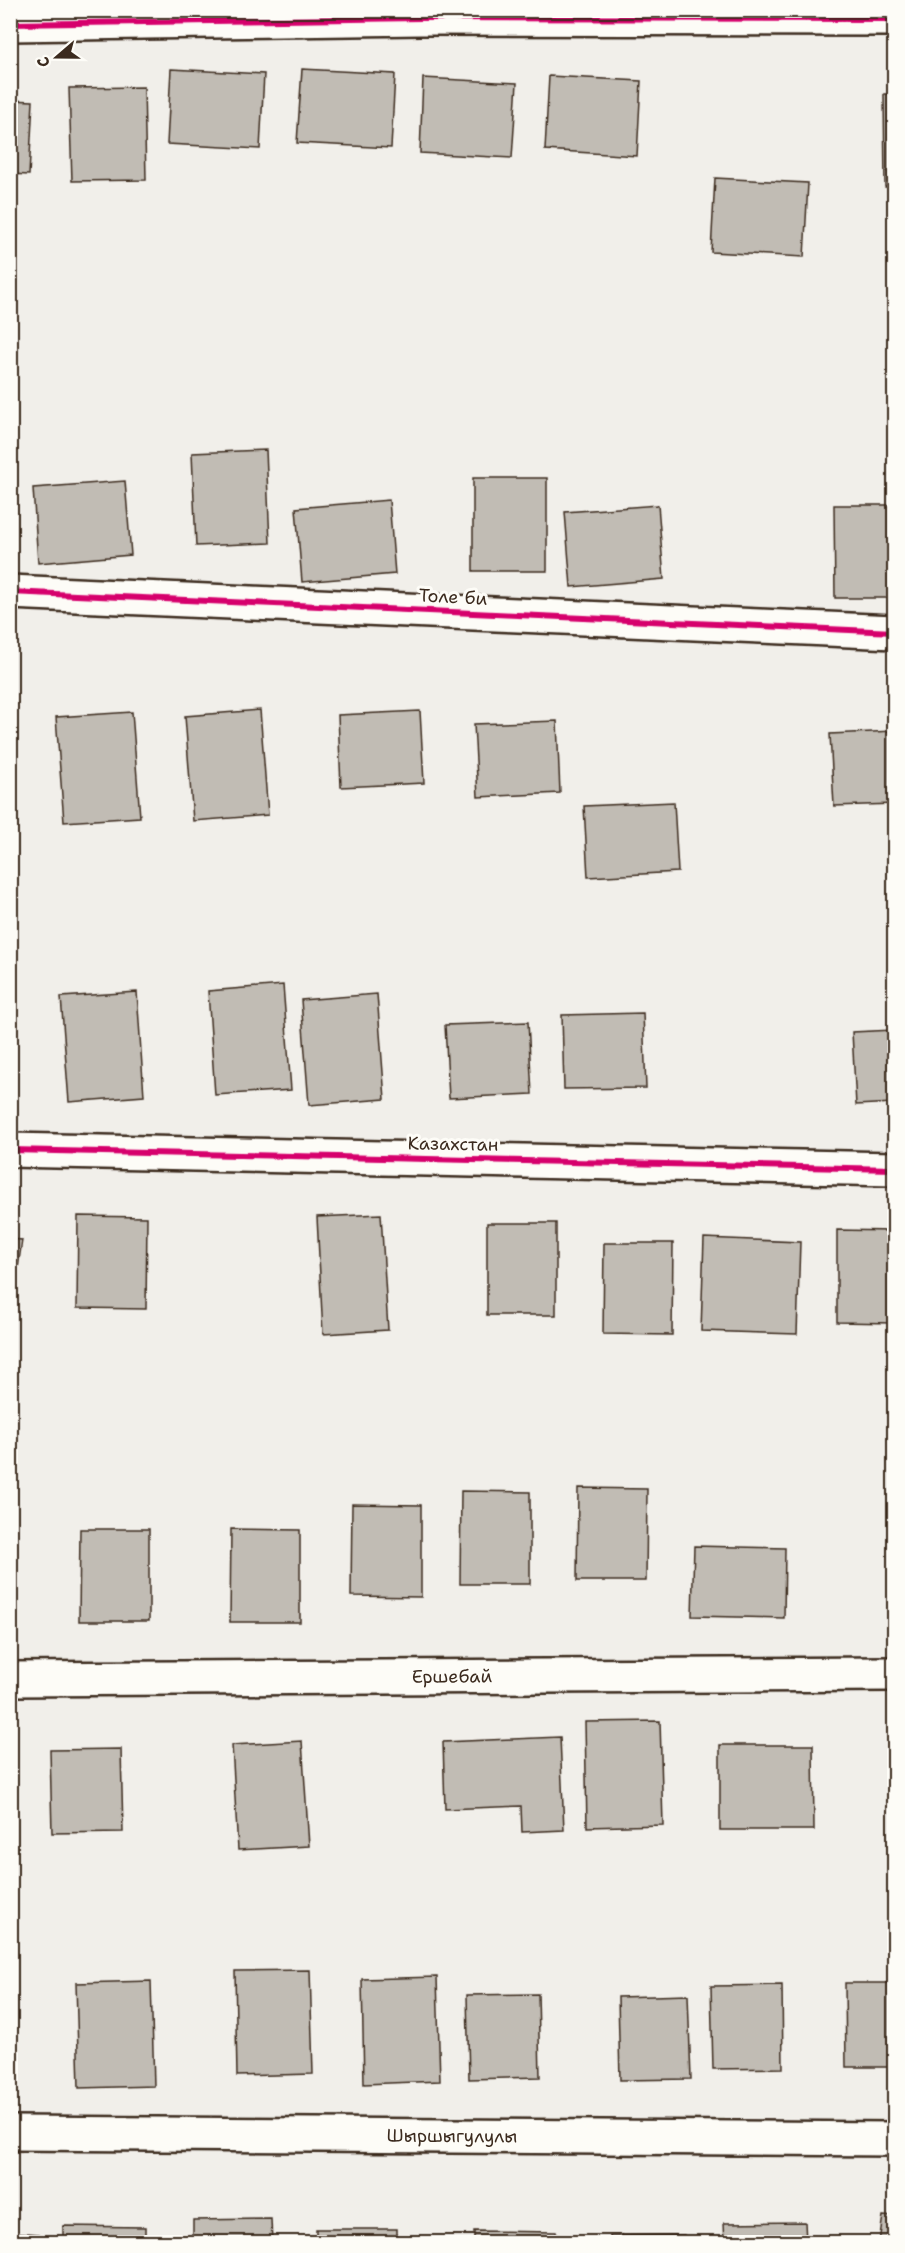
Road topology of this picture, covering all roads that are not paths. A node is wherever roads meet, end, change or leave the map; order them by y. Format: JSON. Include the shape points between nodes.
{"nodes":[{"id":1,"x":894,"y":19,"type":"edge"},
{"id":2,"x":10,"y":24,"type":"edge"},
{"id":3,"x":10,"y":592,"type":"edge"},
{"id":4,"x":894,"y":632,"type":"edge"},
{"id":5,"x":10,"y":1150,"type":"edge"},
{"id":6,"x":894,"y":1169,"type":"edge"},
{"id":7,"x":894,"y":1674,"type":"edge"},
{"id":8,"x":10,"y":1679,"type":"edge"},
{"id":9,"x":10,"y":2133,"type":"edge"},
{"id":10,"x":894,"y":2139,"type":"edge"}],
"edges":[{"from":1,"to":2,"type":"street","via":[[421,18]]},
{"from":3,"to":4,"type":"street","name":"Толе би"},
{"from":5,"to":6,"type":"street","name":"Казахстан"},
{"from":7,"to":8,"type":"street","name":"Ершебай"},
{"from":9,"to":10,"type":"street","name":"Шыршыгулулы"}]}
